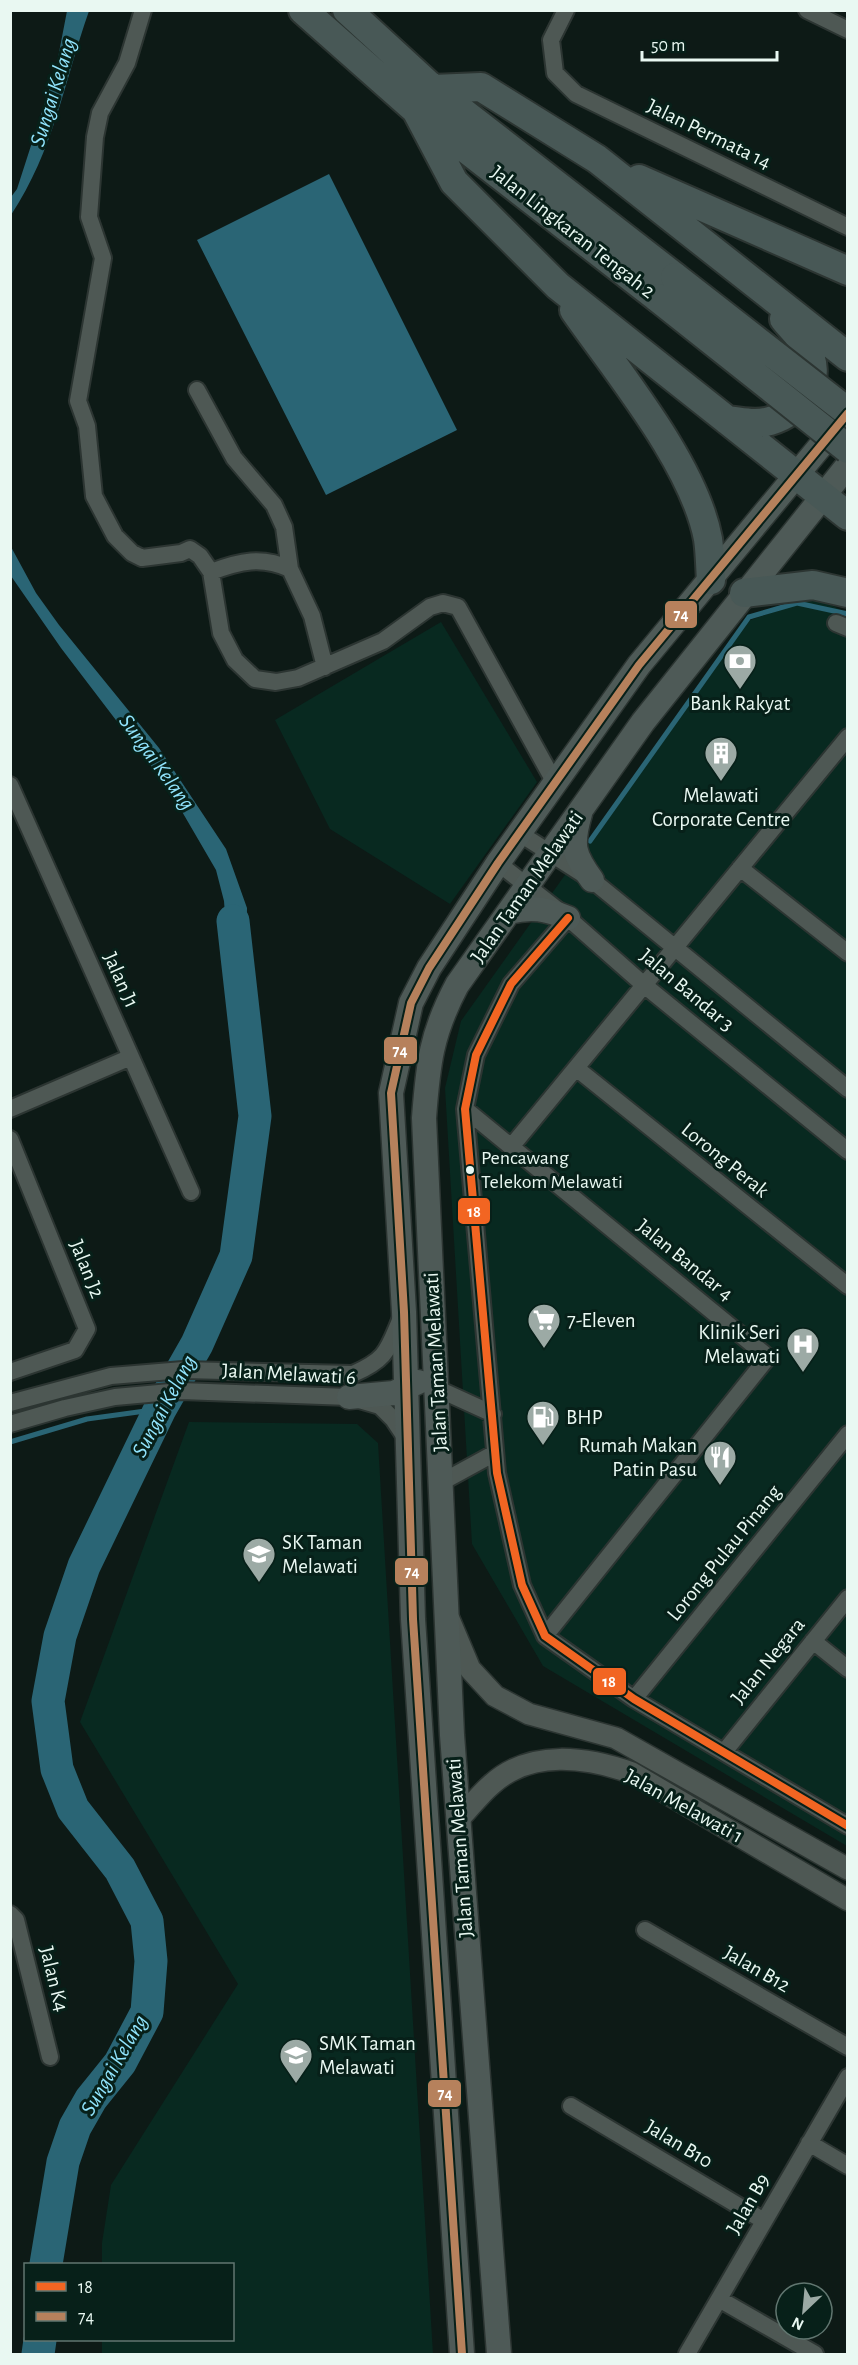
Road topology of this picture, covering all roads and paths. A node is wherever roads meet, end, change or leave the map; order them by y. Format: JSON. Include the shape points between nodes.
{"nodes":[{"id":1,"x":144,"y":10,"type":"edge"},
{"id":2,"x":303,"y":10,"type":"edge"},
{"id":3,"x":347,"y":10,"type":"edge"},
{"id":4,"x":566,"y":10,"type":"edge"},
{"id":5,"x":807,"y":10,"type":"edge"},
{"id":6,"x":848,"y":30,"type":"edge"},
{"id":7,"x":425,"y":99,"type":"junction"},
{"id":8,"x":597,"y":159,"type":"junction"},
{"id":9,"x":848,"y":227,"type":"edge"},
{"id":10,"x":848,"y":271,"type":"edge"},
{"id":11,"x":558,"y":286,"type":"junction"},
{"id":12,"x":667,"y":287,"type":"junction"},
{"id":13,"x":761,"y":289,"type":"junction"},
{"id":14,"x":848,"y":357,"type":"edge"},
{"id":15,"x":197,"y":390,"type":"dead end"},
{"id":16,"x":848,"y":412,"type":"edge"},
{"id":17,"x":727,"y":420,"type":"junction"},
{"id":18,"x":848,"y":448,"type":"edge"},
{"id":19,"x":848,"y":465,"type":"edge"},
{"id":20,"x":798,"y":476,"type":"junction"},
{"id":21,"x":822,"y":496,"type":"junction"},
{"id":22,"x":848,"y":516,"type":"edge"},
{"id":23,"x":290,"y":569,"type":"junction"},
{"id":24,"x":211,"y":573,"type":"junction"},
{"id":25,"x":711,"y":580,"type":"junction"},
{"id":26,"x":744,"y":593,"type":"junction"},
{"id":27,"x":848,"y":593,"type":"edge"},
{"id":28,"x":325,"y":667,"type":"junction"},
{"id":29,"x":848,"y":737,"type":"edge"},
{"id":30,"x":555,"y":783,"type":"junction"},
{"id":31,"x":10,"y":785,"type":"edge"},
{"id":32,"x":581,"y":809,"type":"junction"},
{"id":33,"x":519,"y":833,"type":"junction"},
{"id":34,"x":549,"y":854,"type":"junction"},
{"id":35,"x":498,"y":863,"type":"junction"},
{"id":36,"x":740,"y":868,"type":"junction"},
{"id":37,"x":592,"y":880,"type":"junction"},
{"id":38,"x":528,"y":885,"type":"junction"},
{"id":39,"x":509,"y":912,"type":"junction"},
{"id":40,"x":568,"y":918,"type":"junction"},
{"id":41,"x":675,"y":948,"type":"junction"},
{"id":42,"x":848,"y":953,"type":"edge"},
{"id":43,"x":644,"y":985,"type":"junction"},
{"id":44,"x":131,"y":1057,"type":"junction"},
{"id":45,"x":576,"y":1068,"type":"junction"},
{"id":46,"x":848,"y":1089,"type":"edge"},
{"id":47,"x":10,"y":1109,"type":"edge"},
{"id":48,"x":465,"y":1109,"type":"junction"},
{"id":49,"x":10,"y":1139,"type":"edge"},
{"id":50,"x":511,"y":1147,"type":"junction"},
{"id":51,"x":848,"y":1151,"type":"edge"},
{"id":52,"x":191,"y":1192,"type":"dead end"},
{"id":53,"x":848,"y":1286,"type":"edge"},
{"id":54,"x":404,"y":1312,"type":"junction"},
{"id":55,"x":436,"y":1356,"type":"junction"},
{"id":56,"x":10,"y":1372,"type":"edge"},
{"id":57,"x":436,"y":1388,"type":"junction"},
{"id":58,"x":406,"y":1390,"type":"junction"},
{"id":59,"x":349,"y":1397,"type":"junction"},
{"id":60,"x":10,"y":1403,"type":"edge"},
{"id":61,"x":493,"y":1414,"type":"junction"},
{"id":62,"x":10,"y":1424,"type":"edge"},
{"id":63,"x":848,"y":1434,"type":"edge"},
{"id":64,"x":408,"y":1441,"type":"junction"},
{"id":65,"x":495,"y":1453,"type":"junction"},
{"id":66,"x":442,"y":1482,"type":"junction"},
{"id":67,"x":848,"y":1598,"type":"edge"},
{"id":68,"x":446,"y":1611,"type":"junction"},
{"id":69,"x":545,"y":1636,"type":"junction"},
{"id":70,"x":813,"y":1641,"type":"junction"},
{"id":71,"x":848,"y":1669,"type":"edge"},
{"id":72,"x":634,"y":1699,"type":"junction"},
{"id":73,"x":724,"y":1752,"type":"junction"},
{"id":74,"x":458,"y":1821,"type":"junction"},
{"id":75,"x":848,"y":1826,"type":"edge"},
{"id":76,"x":848,"y":1869,"type":"edge"},
{"id":77,"x":848,"y":1900,"type":"edge"},
{"id":78,"x":10,"y":1914,"type":"edge"},
{"id":79,"x":645,"y":1930,"type":"dead end"},
{"id":80,"x":848,"y":2047,"type":"edge"},
{"id":81,"x":50,"y":2056,"type":"dead end"},
{"id":82,"x":848,"y":2077,"type":"edge"},
{"id":83,"x":571,"y":2106,"type":"dead end"},
{"id":84,"x":809,"y":2143,"type":"junction"},
{"id":85,"x":848,"y":2166,"type":"edge"},
{"id":86,"x":764,"y":2221,"type":"junction"},
{"id":87,"x":719,"y":2299,"type":"junction"},
{"id":88,"x":462,"y":2355,"type":"edge"},
{"id":89,"x":499,"y":2355,"type":"edge"},
{"id":90,"x":687,"y":2355,"type":"edge"},
{"id":91,"x":815,"y":2355,"type":"edge"}],
"edges":[{"from":1,"to":24,"type":"street","via":[[127,63],[100,112],[97,129],[89,217],[103,258],[78,401],[87,426],[94,496],[115,536],[142,558],[189,549],[200,556]]},
{"from":2,"to":7,"type":"highway","name":"Jalan Lingkaran Tengah 2"},
{"from":3,"to":7,"type":"highway","name":"Jalan Lingkaran Tengah 2"},
{"from":4,"to":9,"type":"street","name":"Jalan Permata 14","via":[[551,40],[555,73],[576,94]]},
{"from":5,"to":6,"type":"street"},
{"from":7,"to":8,"type":"highway","via":[[481,87]]},
{"from":7,"to":11,"type":"highway","via":[[454,182]]},
{"from":7,"to":12,"type":"highway","name":"Jalan Lingkaran Tengah 2"},
{"from":8,"to":10,"type":"highway"},
{"from":8,"to":13,"type":"highway"},
{"from":11,"to":17,"type":"highway"},
{"from":11,"to":25,"type":"highway","via":[[662,438],[693,493],[708,538]]},
{"from":12,"to":16,"type":"highway","name":"Jalan Lingkaran Tengah 2","bridge":true},
{"from":12,"to":18,"type":"highway","name":"Jalan Lingkaran Tengah 2","bridge":true},
{"from":13,"to":14,"type":"highway"},
{"from":13,"to":17,"type":"highway","via":[[805,345],[813,377],[806,398],[789,412],[756,423]]},
{"from":15,"to":23,"type":"street","via":[[234,458],[274,506],[284,527]]},
{"from":16,"to":20,"type":"main road","name":"Jalan Taman Melawati"},
{"from":17,"to":20,"type":"highway"},
{"from":19,"to":21,"type":"main road","name":"Jalan Taman Melawati"},
{"from":20,"to":21,"type":"highway"},
{"from":20,"to":25,"type":"main road","name":"Jalan Taman Melawati"},
{"from":21,"to":22,"type":"highway"},
{"from":21,"to":26,"type":"main road","name":"Jalan Taman Melawati"},
{"from":23,"to":24,"type":"street","via":[[270,560],[231,565]]},
{"from":23,"to":28,"type":"street","via":[[312,616]]},
{"from":24,"to":28,"type":"street","via":[[221,633],[235,660],[255,679],[276,682]]},
{"from":25,"to":30,"type":"main road","name":"Jalan Taman Melawati","via":[[639,664]]},
{"from":26,"to":27,"type":"highway","via":[[813,585]]},
{"from":26,"to":32,"type":"main road","name":"Jalan Taman Melawati"},
{"from":28,"to":30,"type":"street","via":[[383,641],[430,607],[443,603],[458,607]]},
{"from":29,"to":36,"type":"street"},
{"from":30,"to":33,"type":"main road","name":"Jalan Taman Melawati"},
{"from":31,"to":44,"type":"street","name":"Jalan J1"},
{"from":32,"to":34,"type":"main road","name":"Jalan Taman Melawati"},
{"from":32,"to":37,"type":"main road","via":[[574,834],[576,859]]},
{"from":33,"to":34,"type":"street","name":"Jalan Bandar 3"},
{"from":33,"to":35,"type":"main road","name":"Jalan Taman Melawati"},
{"from":34,"to":37,"type":"street","name":"Jalan Bandar 3"},
{"from":34,"to":38,"type":"main road","name":"Jalan Taman Melawati"},
{"from":35,"to":38,"type":"street","name":"Jalan Bandar 3"},
{"from":35,"to":54,"type":"main road","name":"Jalan Taman Melawati","via":[[425,975],[411,1003],[397,1058],[391,1093]]},
{"from":36,"to":41,"type":"street"},
{"from":36,"to":42,"type":"street"},
{"from":37,"to":41,"type":"street","name":"Jalan Bandar 3"},
{"from":38,"to":39,"type":"main road","name":"Jalan Taman Melawati"},
{"from":38,"to":40,"type":"street","name":"Jalan Bandar 3"},
{"from":39,"to":40,"type":"main road","via":[[530,907]]},
{"from":39,"to":55,"type":"main road","name":"Jalan Taman Melawati","via":[[457,986],[442,1014],[428,1062],[424,1118]]},
{"from":40,"to":43,"type":"street","name":"Jalan Bandar 3"},
{"from":40,"to":48,"type":"street","via":[[511,984],[476,1055]]},
{"from":41,"to":43,"type":"street"},
{"from":41,"to":46,"type":"street","name":"Jalan Bandar 3"},
{"from":43,"to":45,"type":"street"},
{"from":43,"to":51,"type":"street","name":"Jalan Bandar 3"},
{"from":44,"to":47,"type":"street"},
{"from":44,"to":52,"type":"street","name":"Jalan J1"},
{"from":45,"to":50,"type":"street"},
{"from":45,"to":53,"type":"street","name":"Lorong Perak"},
{"from":48,"to":50,"type":"street","name":"Jalan Bandar 4"},
{"from":48,"to":61,"type":"street"},
{"from":49,"to":56,"type":"street","name":"Jalan J2","via":[[87,1329],[75,1350]]},
{"from":50,"to":69,"type":"street","name":"Jalan Bandar 4","via":[[768,1357]]},
{"from":54,"to":58,"type":"main road","name":"Jalan Taman Melawati"},
{"from":54,"to":60,"type":"street","name":"Jalan Melawati 6","via":[[377,1364],[353,1374],[183,1370],[111,1376]]},
{"from":55,"to":57,"type":"main road","name":"Jalan Taman Melawati"},
{"from":55,"to":58,"type":"main road","via":[[429,1372]]},
{"from":57,"to":61,"type":"street"},
{"from":57,"to":66,"type":"main road","name":"Jalan Taman Melawati"},
{"from":58,"to":59,"type":"main road"},
{"from":58,"to":64,"type":"main road","name":"Jalan Taman Melawati"},
{"from":59,"to":62,"type":"street","name":"Jalan Melawati 6","via":[[181,1391],[115,1397]]},
{"from":59,"to":64,"type":"street","name":"Jalan Melawati 6","via":[[380,1406]]},
{"from":61,"to":65,"type":"street"},
{"from":63,"to":72,"type":"street","name":"Lorong Pulau Pinang"},
{"from":64,"to":88,"type":"main road","name":"Jalan Taman Melawati","via":[[416,1660]]},
{"from":65,"to":66,"type":"street"},
{"from":65,"to":69,"type":"street","via":[[522,1585]]},
{"from":66,"to":68,"type":"main road","name":"Jalan Taman Melawati"},
{"from":67,"to":70,"type":"street","name":"Jalan Negara"},
{"from":68,"to":74,"type":"main road","name":"Jalan Taman Melawati"},
{"from":68,"to":76,"type":"street","name":"Jalan Melawati 1","via":[[470,1669],[495,1696],[529,1714],[616,1738]]},
{"from":69,"to":72,"type":"street"},
{"from":70,"to":71,"type":"street"},
{"from":70,"to":73,"type":"street","name":"Jalan Negara"},
{"from":72,"to":73,"type":"street"},
{"from":73,"to":75,"type":"street"},
{"from":74,"to":77,"type":"street","name":"Jalan Melawati 1","via":[[492,1783],[513,1769],[572,1758],[602,1763],[632,1773]]},
{"from":74,"to":89,"type":"main road","name":"Jalan Taman Melawati"},
{"from":78,"to":81,"type":"street","name":"Jalan K4","via":[[16,1920]]},
{"from":79,"to":80,"type":"street","name":"Jalan B12"},
{"from":82,"to":84,"type":"street","name":"Jalan B9"},
{"from":83,"to":86,"type":"street","name":"Jalan B10"},
{"from":84,"to":85,"type":"street"},
{"from":84,"to":86,"type":"street","name":"Jalan B9"},
{"from":86,"to":87,"type":"street","name":"Jalan B9"},
{"from":87,"to":90,"type":"street","name":"Jalan B9"},
{"from":87,"to":91,"type":"street"}]}
